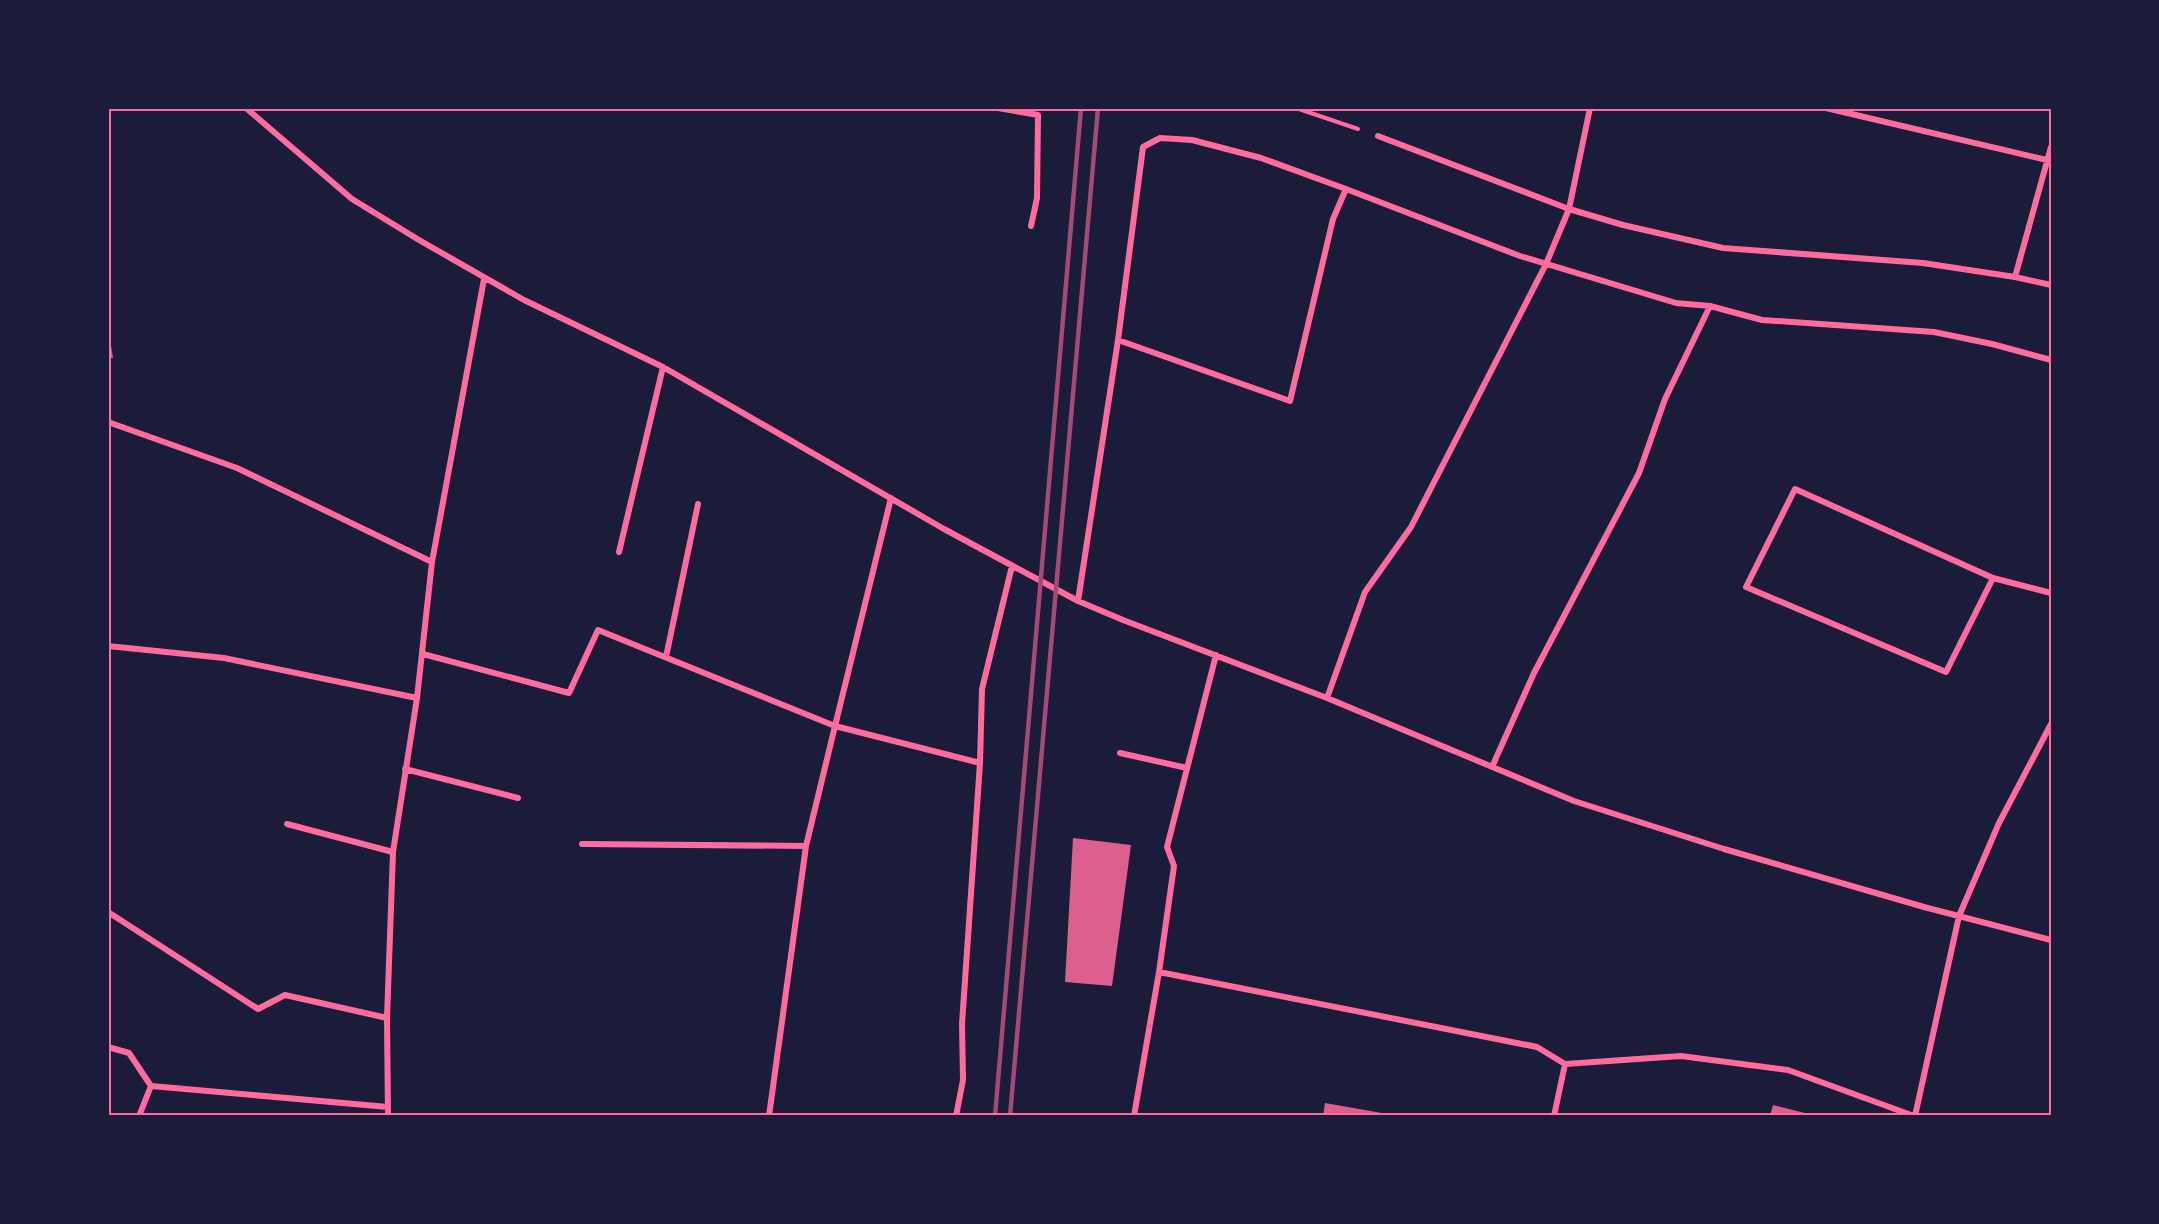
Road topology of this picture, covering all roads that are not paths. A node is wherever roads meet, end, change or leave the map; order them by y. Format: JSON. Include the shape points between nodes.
{"nodes":[{"id":1,"x":246,"y":108,"type":"edge"},
{"id":2,"x":998,"y":108,"type":"edge"},
{"id":3,"x":1590,"y":108,"type":"edge"},
{"id":4,"x":1826,"y":108,"type":"edge"},
{"id":5,"x":1378,"y":136,"type":"road end"},
{"id":6,"x":2051,"y":147,"type":"edge"},
{"id":7,"x":2049,"y":161,"type":"edge"},
{"id":8,"x":1346,"y":189,"type":"junction"},
{"id":9,"x":1569,"y":209,"type":"junction"},
{"id":10,"x":1031,"y":226,"type":"dead end"},
{"id":11,"x":1546,"y":264,"type":"junction"},
{"id":12,"x":2015,"y":277,"type":"junction"},
{"id":13,"x":484,"y":279,"type":"junction"},
{"id":14,"x":2051,"y":285,"type":"edge"},
{"id":15,"x":1710,"y":306,"type":"junction"},
{"id":16,"x":1118,"y":340,"type":"junction"},
{"id":17,"x":2051,"y":360,"type":"edge"},
{"id":18,"x":663,"y":367,"type":"junction"},
{"id":19,"x":108,"y":422,"type":"edge"},
{"id":20,"x":891,"y":498,"type":"junction"},
{"id":21,"x":698,"y":504,"type":"dead end"},
{"id":22,"x":619,"y":552,"type":"dead end"},
{"id":23,"x":432,"y":562,"type":"junction"},
{"id":24,"x":1011,"y":566,"type":"junction"},
{"id":25,"x":1993,"y":578,"type":"junction"},
{"id":26,"x":2051,"y":593,"type":"edge"},
{"id":27,"x":1078,"y":601,"type":"junction"},
{"id":28,"x":108,"y":646,"type":"edge"},
{"id":29,"x":423,"y":654,"type":"junction"},
{"id":30,"x":1216,"y":655,"type":"junction"},
{"id":31,"x":666,"y":657,"type":"junction"},
{"id":32,"x":417,"y":698,"type":"junction"},
{"id":33,"x":1327,"y":698,"type":"junction"},
{"id":34,"x":2051,"y":724,"type":"edge"},
{"id":35,"x":834,"y":726,"type":"junction"},
{"id":36,"x":1120,"y":753,"type":"dead end"},
{"id":37,"x":980,"y":763,"type":"junction"},
{"id":38,"x":1492,"y":767,"type":"junction"},
{"id":39,"x":1187,"y":768,"type":"junction"},
{"id":40,"x":405,"y":769,"type":"junction"},
{"id":41,"x":518,"y":798,"type":"dead end"},
{"id":42,"x":287,"y":824,"type":"dead end"},
{"id":43,"x":582,"y":844,"type":"dead end"},
{"id":44,"x":806,"y":846,"type":"junction"},
{"id":45,"x":393,"y":852,"type":"junction"},
{"id":46,"x":108,"y":912,"type":"edge"},
{"id":47,"x":1959,"y":916,"type":"junction"},
{"id":48,"x":2051,"y":940,"type":"edge"},
{"id":49,"x":1159,"y":972,"type":"junction"},
{"id":50,"x":387,"y":1018,"type":"junction"},
{"id":51,"x":108,"y":1047,"type":"edge"},
{"id":52,"x":1565,"y":1064,"type":"junction"},
{"id":53,"x":151,"y":1086,"type":"junction"},
{"id":54,"x":388,"y":1107,"type":"junction"},
{"id":55,"x":140,"y":1116,"type":"edge"},
{"id":56,"x":388,"y":1116,"type":"edge"},
{"id":57,"x":769,"y":1116,"type":"edge"},
{"id":58,"x":956,"y":1116,"type":"edge"},
{"id":59,"x":1134,"y":1116,"type":"edge"},
{"id":60,"x":1554,"y":1116,"type":"edge"},
{"id":61,"x":1915,"y":1116,"type":"edge"}],
"edges":[{"from":1,"to":13,"type":"street","via":[[352,199]]},
{"from":2,"to":10,"type":"street","via":[[1038,115],[1037,198]]},
{"from":3,"to":9,"type":"street"},
{"from":4,"to":7,"type":"street"},
{"from":5,"to":9,"type":"street"},
{"from":6,"to":7,"type":"street"},
{"from":7,"to":12,"type":"street"},
{"from":8,"to":11,"type":"street"},
{"from":8,"to":16,"type":"street","via":[[1333,219],[1290,401]]},
{"from":8,"to":16,"type":"street","via":[[1261,158],[1192,141],[1160,138],[1143,147]]},
{"from":9,"to":11,"type":"street"},
{"from":9,"to":12,"type":"street","via":[[1723,248],[1923,263]]},
{"from":11,"to":15,"type":"street","via":[[1676,303]]},
{"from":11,"to":33,"type":"street","via":[[1411,527],[1365,592]]},
{"from":12,"to":14,"type":"street"},
{"from":13,"to":18,"type":"street"},
{"from":13,"to":23,"type":"street"},
{"from":15,"to":17,"type":"street","via":[[1762,320],[1934,332]]},
{"from":15,"to":38,"type":"street","via":[[1665,399],[1639,472],[1534,673]]},
{"from":16,"to":27,"type":"street"},
{"from":18,"to":20,"type":"street"},
{"from":18,"to":22,"type":"street"},
{"from":19,"to":23,"type":"street","via":[[237,468]]},
{"from":20,"to":24,"type":"street"},
{"from":20,"to":35,"type":"street"},
{"from":21,"to":31,"type":"street"},
{"from":23,"to":29,"type":"street"},
{"from":24,"to":27,"type":"street"},
{"from":24,"to":37,"type":"street","via":[[982,689]]},
{"from":25,"to":25,"type":"street","via":[[1795,489],[1746,587],[1946,672]]},
{"from":25,"to":26,"type":"street"},
{"from":27,"to":30,"type":"street"},
{"from":28,"to":32,"type":"street","via":[[224,658]]},
{"from":29,"to":31,"type":"street","via":[[569,693],[598,630]]},
{"from":29,"to":32,"type":"street"},
{"from":30,"to":33,"type":"street"},
{"from":30,"to":39,"type":"street"},
{"from":31,"to":35,"type":"street"},
{"from":32,"to":40,"type":"street"},
{"from":33,"to":38,"type":"street"},
{"from":34,"to":47,"type":"street","via":[[1999,823]]},
{"from":35,"to":37,"type":"street"},
{"from":35,"to":44,"type":"street"},
{"from":36,"to":39,"type":"street"},
{"from":37,"to":58,"type":"street","via":[[962,1024],[963,1080]]},
{"from":38,"to":47,"type":"street","via":[[1574,801],[1724,849]]},
{"from":39,"to":49,"type":"street","via":[[1167,847],[1174,866]]},
{"from":40,"to":41,"type":"street"},
{"from":40,"to":45,"type":"street"},
{"from":42,"to":45,"type":"street"},
{"from":43,"to":44,"type":"street"},
{"from":44,"to":57,"type":"street"},
{"from":45,"to":50,"type":"street"},
{"from":46,"to":50,"type":"street","via":[[258,1008],[285,995]]},
{"from":47,"to":48,"type":"street"},
{"from":47,"to":61,"type":"street"},
{"from":49,"to":52,"type":"street","via":[[1537,1047]]},
{"from":49,"to":59,"type":"street"},
{"from":50,"to":54,"type":"street"},
{"from":51,"to":53,"type":"street","via":[[129,1053]]},
{"from":52,"to":60,"type":"street"},
{"from":52,"to":61,"type":"street","via":[[1681,1056],[1788,1070]]},
{"from":53,"to":54,"type":"street"},
{"from":53,"to":55,"type":"street"},
{"from":54,"to":56,"type":"street"}]}
